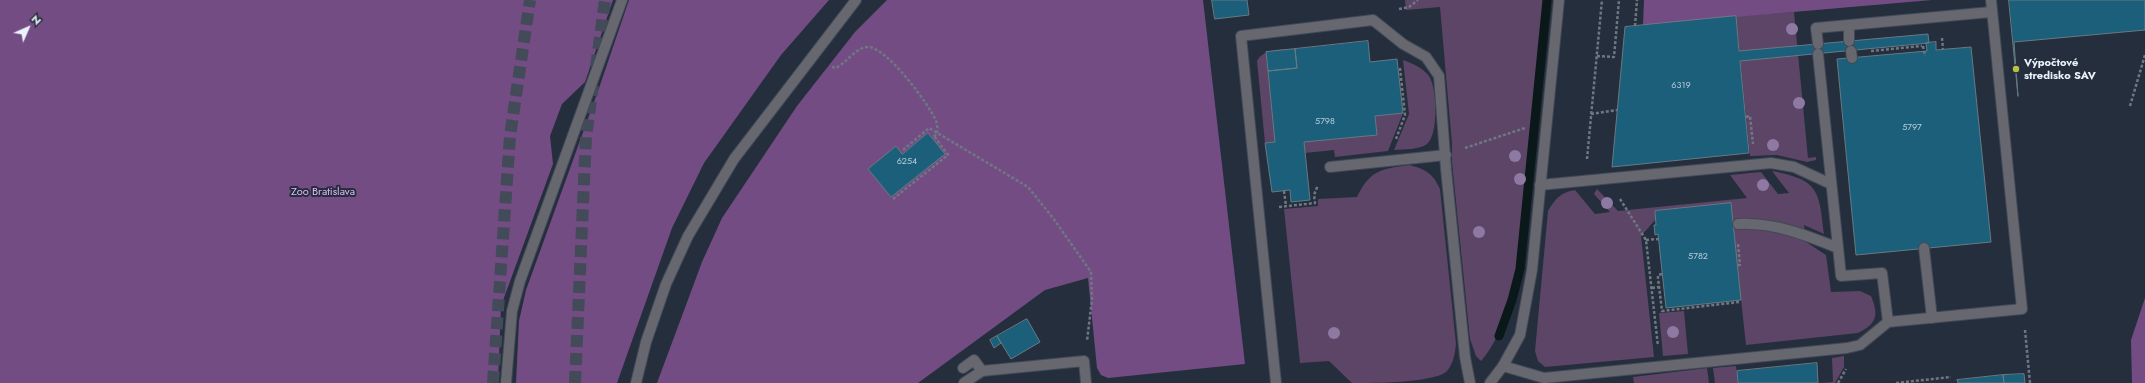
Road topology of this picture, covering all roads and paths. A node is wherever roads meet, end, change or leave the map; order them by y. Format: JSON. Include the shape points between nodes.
{"nodes":[{"id":1,"x":622,"y":0,"type":"edge"},
{"id":2,"x":856,"y":0,"type":"edge"},
{"id":3,"x":1418,"y":0,"type":"edge"},
{"id":4,"x":1559,"y":0,"type":"edge"},
{"id":5,"x":1602,"y":0,"type":"edge"},
{"id":6,"x":1619,"y":0,"type":"edge"},
{"id":7,"x":1637,"y":0,"type":"edge"},
{"id":8,"x":1991,"y":0,"type":"edge"},
{"id":9,"x":1399,"y":9,"type":"dead end"},
{"id":10,"x":1991,"y":12,"type":"junction"},
{"id":11,"x":1848,"y":25,"type":"junction"},
{"id":12,"x":1635,"y":26,"type":"dead end"},
{"id":13,"x":1887,"y":47,"type":"dead end"},
{"id":14,"x":1850,"y":50,"type":"dead end"},
{"id":15,"x":1884,"y":50,"type":"dead end"},
{"id":16,"x":1923,"y":51,"type":"dead end"},
{"id":17,"x":814,"y":53,"type":"junction"},
{"id":18,"x":2145,"y":55,"type":"edge"},
{"id":19,"x":1597,"y":56,"type":"junction"},
{"id":20,"x":1925,"y":56,"type":"dead end"},
{"id":21,"x":1400,"y":60,"type":"dead end"},
{"id":22,"x":2130,"y":106,"type":"dead end"},
{"id":23,"x":1617,"y":110,"type":"dead end"},
{"id":24,"x":1591,"y":114,"type":"junction"},
{"id":25,"x":1746,"y":117,"type":"dead end"},
{"id":26,"x":1526,"y":127,"type":"dead end"},
{"id":27,"x":937,"y":134,"type":"junction"},
{"id":28,"x":1394,"y":143,"type":"dead end"},
{"id":29,"x":1753,"y":145,"type":"dead end"},
{"id":30,"x":902,"y":150,"type":"dead end"},
{"id":31,"x":1446,"y":155,"type":"junction"},
{"id":32,"x":1330,"y":167,"type":"dead end"},
{"id":33,"x":1584,"y":182,"type":"junction"},
{"id":34,"x":1831,"y":184,"type":"junction"},
{"id":35,"x":1540,"y":185,"type":"junction"},
{"id":36,"x":1284,"y":191,"type":"dead end"},
{"id":37,"x":893,"y":199,"type":"dead end"},
{"id":38,"x":1314,"y":199,"type":"dead end"},
{"id":39,"x":1627,"y":210,"type":"dead end"},
{"id":40,"x":1738,"y":224,"type":"dead end"},
{"id":41,"x":1658,"y":239,"type":"dead end"},
{"id":42,"x":1646,"y":240,"type":"junction"},
{"id":43,"x":1838,"y":248,"type":"junction"},
{"id":44,"x":1924,"y":248,"type":"dead end"},
{"id":45,"x":1662,"y":274,"type":"dead end"},
{"id":46,"x":1659,"y":287,"type":"junction"},
{"id":47,"x":1652,"y":288,"type":"junction"},
{"id":48,"x":1739,"y":302,"type":"dead end"},
{"id":49,"x":1932,"y":318,"type":"junction"},
{"id":50,"x":1888,"y":322,"type":"junction"},
{"id":51,"x":2026,"y":340,"type":"dead end"},
{"id":52,"x":1084,"y":361,"type":"junction"},
{"id":53,"x":1502,"y":366,"type":"junction"},
{"id":54,"x":1660,"y":366,"type":"junction"},
{"id":55,"x":963,"y":368,"type":"dead end"},
{"id":56,"x":982,"y":371,"type":"junction"},
{"id":57,"x":1951,"y":377,"type":"dead end"},
{"id":58,"x":506,"y":383,"type":"edge"},
{"id":59,"x":636,"y":383,"type":"edge"},
{"id":60,"x":964,"y":383,"type":"edge"},
{"id":61,"x":1086,"y":383,"type":"edge"},
{"id":62,"x":1276,"y":383,"type":"edge"},
{"id":63,"x":1470,"y":383,"type":"edge"},
{"id":64,"x":1490,"y":383,"type":"edge"},
{"id":65,"x":1896,"y":383,"type":"edge"},
{"id":66,"x":2030,"y":383,"type":"edge"}],
"edges":[{"from":1,"to":58,"type":"street","via":[[520,281],[512,311]]},
{"from":2,"to":17,"type":"street"},
{"from":3,"to":9,"type":"path","via":[[1409,7]]},
{"from":4,"to":35,"type":"street"},
{"from":5,"to":19,"type":"path"},
{"from":6,"to":19,"type":"path","via":[[1614,57]]},
{"from":7,"to":12,"type":"path"},
{"from":8,"to":10,"type":"street"},
{"from":10,"to":11,"type":"street"},
{"from":10,"to":49,"type":"street","via":[[2022,309]]},
{"from":11,"to":14,"type":"street"},
{"from":11,"to":34,"type":"street","via":[[1816,28]]},
{"from":13,"to":20,"type":"path","via":[[1924,46]]},
{"from":15,"to":16,"type":"path","via":[[1923,44]]},
{"from":17,"to":27,"type":"path","via":[[836,68],[860,49],[868,47],[877,50],[890,59],[918,93],[937,122]]},
{"from":17,"to":59,"type":"street","via":[[734,159],[688,236],[666,284],[646,342]]},
{"from":18,"to":22,"type":"path"},
{"from":19,"to":24,"type":"path"},
{"from":21,"to":28,"type":"path","via":[[1406,115]]},
{"from":23,"to":24,"type":"path"},
{"from":24,"to":33,"type":"path"},
{"from":25,"to":29,"type":"path","via":[[1750,116]]},
{"from":26,"to":31,"type":"path"},
{"from":27,"to":30,"type":"path","via":[[928,128]]},
{"from":27,"to":37,"type":"path","via":[[933,137],[948,155]]},
{"from":27,"to":52,"type":"path","via":[[1028,187],[1081,255],[1091,272],[1092,299]]},
{"from":31,"to":32,"type":"street"},
{"from":31,"to":62,"type":"street","via":[[1439,76],[1426,57],[1403,44],[1373,20],[1241,36]]},
{"from":31,"to":63,"type":"street","via":[[1465,357]]},
{"from":33,"to":34,"type":"street","via":[[1771,163],[1794,167]]},
{"from":33,"to":35,"type":"street"},
{"from":34,"to":43,"type":"street"},
{"from":35,"to":53,"type":"street","via":[[1532,270],[1520,335]]},
{"from":36,"to":38,"type":"path","via":[[1286,206],[1315,203]]},
{"from":39,"to":42,"type":"path"},
{"from":40,"to":43,"type":"street","via":[[1759,223],[1806,235]]},
{"from":41,"to":42,"type":"path"},
{"from":42,"to":47,"type":"path"},
{"from":43,"to":50,"type":"street","via":[[1841,276],[1882,274]]},
{"from":44,"to":49,"type":"street"},
{"from":45,"to":46,"type":"path","via":[[1658,275]]},
{"from":46,"to":47,"type":"path"},
{"from":46,"to":48,"type":"path","via":[[1662,311]]},
{"from":47,"to":54,"type":"path"},
{"from":49,"to":50,"type":"street"},
{"from":50,"to":54,"type":"street","via":[[1860,345],[1847,348]]},
{"from":51,"to":66,"type":"path"},
{"from":52,"to":56,"type":"street"},
{"from":52,"to":61,"type":"street"},
{"from":53,"to":54,"type":"street","via":[[1544,378]]},
{"from":53,"to":64,"type":"street"},
{"from":55,"to":56,"type":"street","via":[[974,360]]},
{"from":56,"to":60,"type":"street"},
{"from":57,"to":65,"type":"path"}]}
